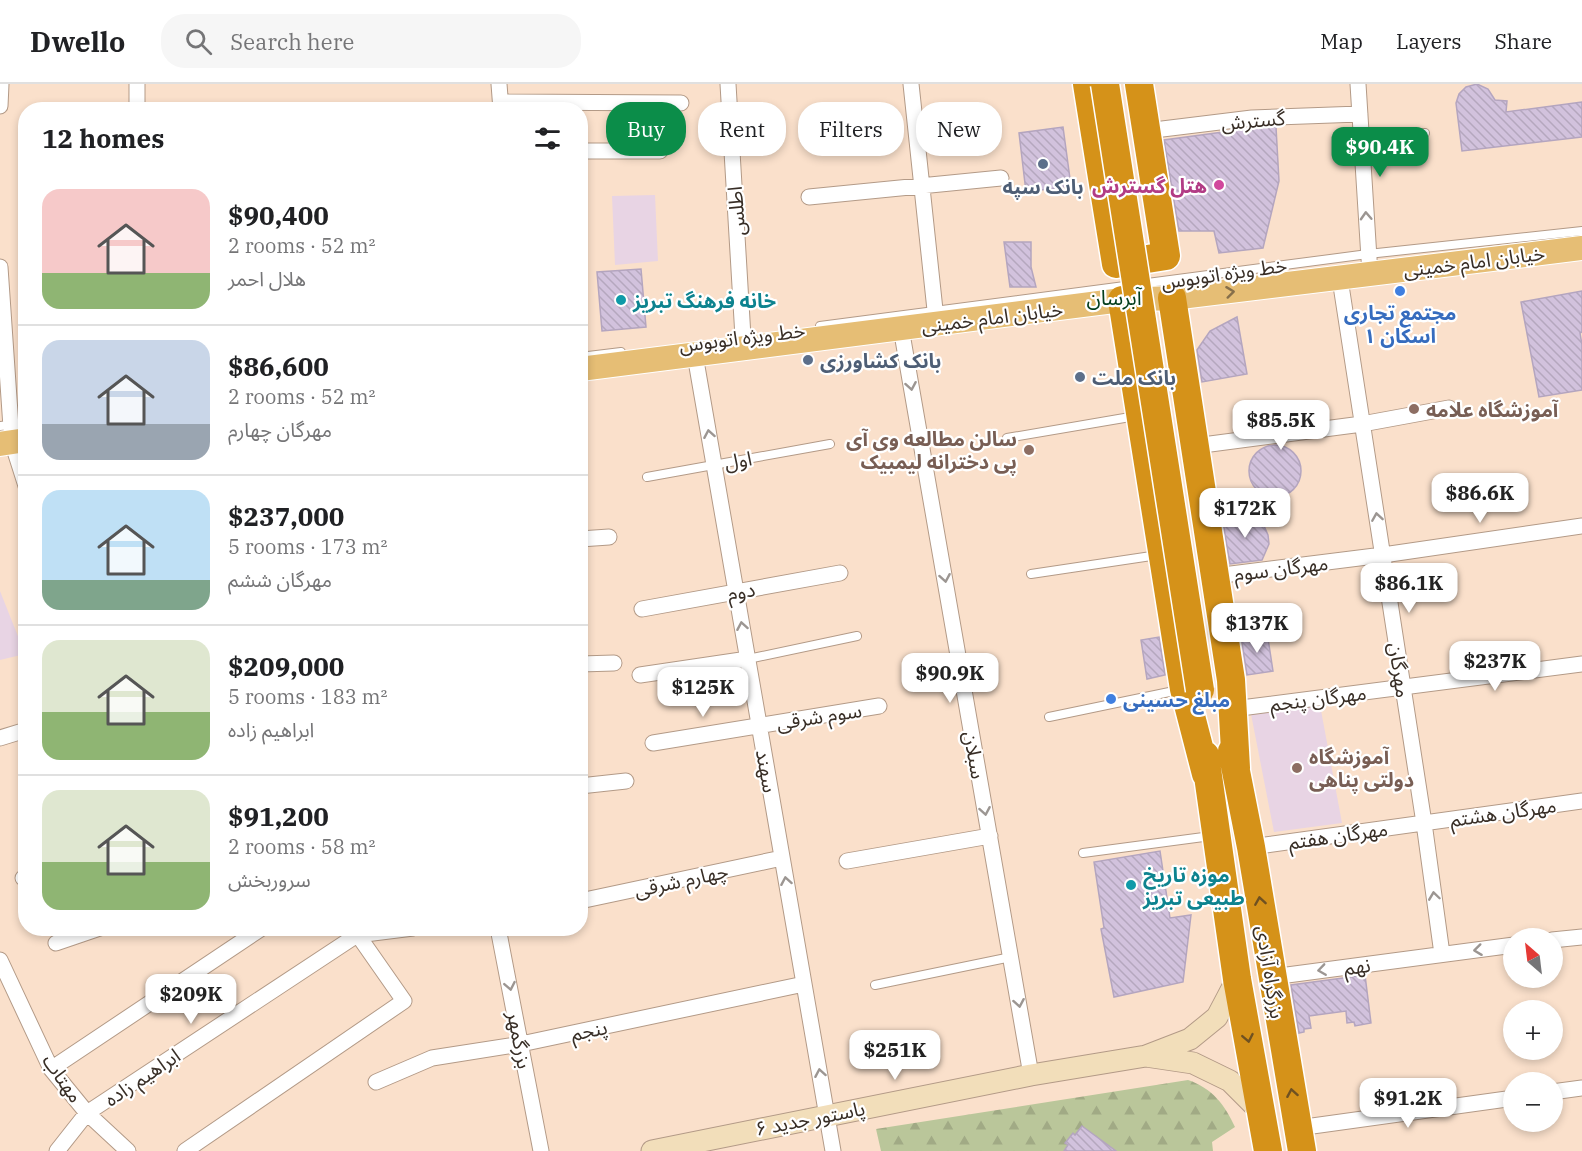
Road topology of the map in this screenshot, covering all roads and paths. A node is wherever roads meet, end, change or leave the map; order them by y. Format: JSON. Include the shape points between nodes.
{"nodes":[{"id":1,"x":1,"y":84,"type":"edge"},
{"id":2,"x":137,"y":84,"type":"edge"},
{"id":3,"x":499,"y":84,"type":"edge"},
{"id":4,"x":728,"y":84,"type":"edge"},
{"id":5,"x":911,"y":84,"type":"edge"},
{"id":6,"x":1087,"y":84,"type":"edge"},
{"id":7,"x":1105,"y":84,"type":"edge"},
{"id":8,"x":1121,"y":84,"type":"edge"},
{"id":9,"x":1139,"y":84,"type":"edge"},
{"id":10,"x":1358,"y":84,"type":"edge"},
{"id":11,"x":136,"y":102,"type":"edge"},
{"id":12,"x":501,"y":102,"type":"edge"},
{"id":13,"x":606,"y":104,"type":"edge"},
{"id":14,"x":588,"y":105,"type":"edge"},
{"id":15,"x":0,"y":106,"type":"edge"},
{"id":16,"x":1360,"y":114,"type":"junction"},
{"id":17,"x":1146,"y":131,"type":"junction"},
{"id":18,"x":1425,"y":133,"type":"dead end"},
{"id":19,"x":1401,"y":135,"type":"dead end"},
{"id":20,"x":588,"y":151,"type":"edge"},
{"id":21,"x":606,"y":151,"type":"edge"},
{"id":22,"x":1001,"y":178,"type":"dead end"},
{"id":23,"x":922,"y":186,"type":"junction"},
{"id":24,"x":1155,"y":186,"type":"junction"},
{"id":25,"x":1104,"y":189,"type":"junction"},
{"id":26,"x":809,"y":197,"type":"dead end"},
{"id":27,"x":1582,"y":231,"type":"edge"},
{"id":28,"x":1582,"y":248,"type":"edge"},
{"id":29,"x":1369,"y":264,"type":"junction"},
{"id":30,"x":0,"y":267,"type":"edge"},
{"id":31,"x":1340,"y":279,"type":"junction"},
{"id":32,"x":1172,"y":298,"type":"junction"},
{"id":33,"x":1122,"y":300,"type":"junction"},
{"id":34,"x":934,"y":317,"type":"junction"},
{"id":35,"x":811,"y":328,"type":"dead end"},
{"id":36,"x":901,"y":328,"type":"junction"},
{"id":37,"x":743,"y":340,"type":"junction"},
{"id":38,"x":627,"y":351,"type":"dead end"},
{"id":39,"x":695,"y":355,"type":"junction"},
{"id":40,"x":588,"y":356,"type":"edge"},
{"id":41,"x":588,"y":368,"type":"edge"},
{"id":42,"x":1449,"y":408,"type":"dead end"},
{"id":43,"x":1140,"y":415,"type":"junction"},
{"id":44,"x":1362,"y":424,"type":"junction"},
{"id":45,"x":12,"y":433,"type":"edge"},
{"id":46,"x":1008,"y":438,"type":"dead end"},
{"id":47,"x":830,"y":444,"type":"dead end"},
{"id":48,"x":18,"y":456,"type":"edge"},
{"id":49,"x":1197,"y":457,"type":"junction"},
{"id":50,"x":714,"y":464,"type":"junction"},
{"id":51,"x":647,"y":477,"type":"dead end"},
{"id":52,"x":1150,"y":478,"type":"junction"},
{"id":53,"x":1582,"y":526,"type":"edge"},
{"id":54,"x":609,"y":537,"type":"dead end"},
{"id":55,"x":588,"y":538,"type":"edge"},
{"id":56,"x":1162,"y":555,"type":"junction"},
{"id":57,"x":1383,"y":555,"type":"junction"},
{"id":58,"x":840,"y":573,"type":"dead end"},
{"id":59,"x":1031,"y":574,"type":"dead end"},
{"id":60,"x":1215,"y":576,"type":"junction"},
{"id":61,"x":736,"y":592,"type":"junction"},
{"id":62,"x":642,"y":609,"type":"dead end"},
{"id":63,"x":857,"y":636,"type":"dead end"},
{"id":64,"x":748,"y":659,"type":"junction"},
{"id":65,"x":614,"y":663,"type":"dead end"},
{"id":66,"x":588,"y":664,"type":"edge"},
{"id":67,"x":1582,"y":664,"type":"edge"},
{"id":68,"x":640,"y":675,"type":"dead end"},
{"id":69,"x":1403,"y":688,"type":"junction"},
{"id":70,"x":1208,"y":694,"type":"junction"},
{"id":71,"x":879,"y":706,"type":"dead end"},
{"id":72,"x":1049,"y":717,"type":"dead end"},
{"id":73,"x":759,"y":726,"type":"junction"},
{"id":74,"x":18,"y":732,"type":"edge"},
{"id":75,"x":0,"y":738,"type":"edge"},
{"id":76,"x":652,"y":743,"type":"dead end"},
{"id":77,"x":626,"y":781,"type":"dead end"},
{"id":78,"x":588,"y":785,"type":"edge"},
{"id":79,"x":1582,"y":801,"type":"edge"},
{"id":80,"x":1424,"y":823,"type":"junction"},
{"id":81,"x":1215,"y":835,"type":"junction"},
{"id":82,"x":990,"y":836,"type":"junction"},
{"id":83,"x":1251,"y":847,"type":"junction"},
{"id":84,"x":1083,"y":853,"type":"dead end"},
{"id":85,"x":782,"y":858,"type":"junction"},
{"id":86,"x":847,"y":861,"type":"dead end"},
{"id":87,"x":588,"y":899,"type":"edge"},
{"id":88,"x":77,"y":936,"type":"edge"},
{"id":89,"x":250,"y":936,"type":"edge"},
{"id":90,"x":349,"y":936,"type":"edge"},
{"id":91,"x":358,"y":936,"type":"edge"},
{"id":92,"x":500,"y":936,"type":"edge"},
{"id":93,"x":1582,"y":937,"type":"edge"},
{"id":94,"x":1563,"y":939,"type":"edge"},
{"id":95,"x":56,"y":943,"type":"dead end"},
{"id":96,"x":1503,"y":946,"type":"edge"},
{"id":97,"x":1442,"y":954,"type":"junction"},
{"id":98,"x":1011,"y":957,"type":"junction"},
{"id":99,"x":0,"y":960,"type":"edge"},
{"id":100,"x":1272,"y":977,"type":"junction"},
{"id":101,"x":1237,"y":979,"type":"junction"},
{"id":102,"x":804,"y":984,"type":"junction"},
{"id":103,"x":875,"y":985,"type":"dead end"},
{"id":104,"x":521,"y":1044,"type":"junction"},
{"id":105,"x":1146,"y":1056,"type":"junction"},
{"id":106,"x":51,"y":1069,"type":"junction"},
{"id":107,"x":1032,"y":1075,"type":"junction"},
{"id":108,"x":376,"y":1082,"type":"dead end"},
{"id":109,"x":1582,"y":1088,"type":"edge"},
{"id":110,"x":1563,"y":1091,"type":"edge"},
{"id":111,"x":1503,"y":1100,"type":"edge"},
{"id":112,"x":87,"y":1113,"type":"junction"},
{"id":113,"x":1263,"y":1113,"type":"junction"},
{"id":114,"x":827,"y":1114,"type":"junction"},
{"id":115,"x":1300,"y":1140,"type":"edge"},
{"id":116,"x":57,"y":1151,"type":"edge"},
{"id":117,"x":128,"y":1151,"type":"edge"},
{"id":118,"x":185,"y":1151,"type":"edge"},
{"id":119,"x":541,"y":1151,"type":"edge"},
{"id":120,"x":652,"y":1151,"type":"edge"},
{"id":121,"x":833,"y":1151,"type":"edge"},
{"id":122,"x":1268,"y":1151,"type":"edge"}],
"edges":[{"from":1,"to":15,"type":"street"},
{"from":2,"to":11,"type":"street"},
{"from":3,"to":12,"type":"street"},
{"from":4,"to":37,"type":"street","name":"اطلس"},
{"from":5,"to":23,"type":"street"},
{"from":6,"to":25,"type":"highway"},
{"from":7,"to":70,"type":"highway","bridge":true},
{"from":8,"to":70,"type":"highway"},
{"from":9,"to":17,"type":"highway"},
{"from":10,"to":16,"type":"street"},
{"from":13,"to":14,"type":"street"},
{"from":16,"to":17,"type":"street","name":"گسترش","via":[[1252,118]]},
{"from":29,"to":16,"type":"street","one_way":true,"via":[[1365,138]]},
{"from":17,"to":24,"type":"highway"},
{"from":18,"to":19,"type":"lane"},
{"from":20,"to":21,"type":"street"},
{"from":22,"to":23,"type":"street"},
{"from":23,"to":26,"type":"street"},
{"from":23,"to":34,"type":"street"},
{"from":24,"to":25,"type":"highway","via":[[1150,201],[1130,206],[1114,204]]},
{"from":24,"to":25,"type":"highway","via":[[1166,256],[1116,264]]},
{"from":27,"to":29,"type":"lane","name":"خط ویژه اتوبوس"},
{"from":28,"to":29,"type":"main road","name":"خیابان امام خمینی"},
{"from":29,"to":31,"type":"main road","name":"خیابان امام خمینی"},
{"from":29,"to":34,"type":"lane","name":"خط ویژه اتوبوس"},
{"from":30,"to":45,"type":"street"},
{"from":32,"to":31,"type":"main road","name":"خیابان امام خمینی","one_way":true},
{"from":31,"to":44,"type":"street","name":"مهرگان"},
{"from":32,"to":33,"type":"main road","name":"خیابان امام خمینی"},
{"from":32,"to":49,"type":"highway"},
{"from":33,"to":34,"type":"main road","name":"خیابان امام خمینی"},
{"from":33,"to":43,"type":"highway"},
{"from":34,"to":35,"type":"lane","name":"خط ویژه اتوبوس"},
{"from":34,"to":36,"type":"main road","name":"خیابان امام خمینی"},
{"from":36,"to":37,"type":"main road","name":"خیابان امام خمینی"},
{"from":36,"to":82,"type":"street","name":"سبلان","one_way":true},
{"from":37,"to":39,"type":"main road","name":"خیابان امام خمینی"},
{"from":38,"to":40,"type":"lane"},
{"from":39,"to":41,"type":"main road","name":"خیابان امام خمینی"},
{"from":50,"to":39,"type":"street","name":"سهند","one_way":true},
{"from":42,"to":44,"type":"street"},
{"from":43,"to":46,"type":"lane"},
{"from":43,"to":52,"type":"highway"},
{"from":44,"to":49,"type":"street"},
{"from":57,"to":44,"type":"street","name":"مهرگان","one_way":true},
{"from":45,"to":48,"type":"street"},
{"from":47,"to":50,"type":"lane","name":"اول"},
{"from":49,"to":52,"type":"highway","via":[[1189,460],[1175,456],[1158,464]]},
{"from":49,"to":60,"type":"highway"},
{"from":50,"to":51,"type":"lane","name":"اول"},
{"from":50,"to":61,"type":"street","name":"سهند"},
{"from":52,"to":56,"type":"highway"},
{"from":53,"to":57,"type":"street","name":"مهرگان سوم"},
{"from":54,"to":55,"type":"street"},
{"from":56,"to":59,"type":"lane"},
{"from":56,"to":70,"type":"highway"},
{"from":57,"to":60,"type":"street","name":"مهرگان سوم"},
{"from":57,"to":69,"type":"street","name":"مهرگان"},
{"from":58,"to":61,"type":"street","name":"دوم"},
{"from":60,"to":70,"type":"highway","via":[[1231,680]]},
{"from":61,"to":62,"type":"street","name":"دوم"},
{"from":64,"to":61,"type":"street","name":"سهند","one_way":true},
{"from":63,"to":64,"type":"lane"},
{"from":64,"to":68,"type":"street"},
{"from":64,"to":73,"type":"street","name":"سهند"},
{"from":65,"to":66,"type":"street"},
{"from":67,"to":69,"type":"street","name":"مهرگان پنجم"},
{"from":69,"to":70,"type":"street","name":"مهرگان پنجم"},
{"from":69,"to":80,"type":"street","name":"مهرگان"},
{"from":70,"to":72,"type":"lane"},
{"from":70,"to":81,"type":"highway","name":"بزرگراه آزادی","via":[[1206,774]]},
{"from":70,"to":83,"type":"highway","name":"بزرگراه آزادی","via":[[1236,768]]},
{"from":71,"to":73,"type":"street","name":"سوم شرقی"},
{"from":73,"to":76,"type":"street","name":"سوم شرقی"},
{"from":73,"to":85,"type":"street","name":"سهند"},
{"from":74,"to":75,"type":"street"},
{"from":77,"to":78,"type":"street"},
{"from":79,"to":80,"type":"street","name":"مهرگان هشتم"},
{"from":80,"to":83,"type":"street","name":"مهرگان هفتم"},
{"from":97,"to":80,"type":"street","name":"مهرگان","one_way":true},
{"from":81,"to":84,"type":"lane"},
{"from":81,"to":101,"type":"highway","name":"بزرگراه آزادی"},
{"from":82,"to":86,"type":"street"},
{"from":82,"to":98,"type":"street","name":"سبلان"},
{"from":100,"to":83,"type":"highway","name":"بزرگراه آزادی","one_way":true},
{"from":85,"to":87,"type":"street","name":"چهارم شرقی"},
{"from":102,"to":85,"type":"street","name":"سهند","one_way":true},
{"from":88,"to":95,"type":"street"},
{"from":89,"to":106,"type":"street"},
{"from":90,"to":112,"type":"street","name":"ابراهیم زاده"},
{"from":91,"to":118,"type":"street","via":[[404,1001]]},
{"from":92,"to":104,"type":"street","name":"بزرگمهر","one_way":true},
{"from":93,"to":94,"type":"street"},
{"from":96,"to":97,"type":"street","name":"نهم","one_way":true},
{"from":97,"to":100,"type":"street","name":"نهم","one_way":true},
{"from":98,"to":103,"type":"lane"},
{"from":98,"to":107,"type":"street","name":"سبلان","one_way":true},
{"from":99,"to":106,"type":"street","name":"مهتاب"},
{"from":115,"to":100,"type":"highway","name":"بزرگراه آزادی","one_way":true},
{"from":101,"to":105,"type":"main road","name":"پاستور جدید ۶","via":[[1217,1017],[1190,1039]]},
{"from":101,"to":113,"type":"highway","name":"بزرگراه آزادی","one_way":true},
{"from":102,"to":104,"type":"street","name":"پنجم"},
{"from":114,"to":102,"type":"street","name":"سهند","one_way":true},
{"from":104,"to":108,"type":"street","name":"پنجم","via":[[432,1058]]},
{"from":104,"to":119,"type":"street","name":"بزرگمهر"},
{"from":105,"to":107,"type":"main road","name":"پاستور جدید ۶"},
{"from":105,"to":113,"type":"main road","name":"پاستور جدید ۶","via":[[1193,1063],[1230,1081]]},
{"from":106,"to":112,"type":"street","name":"مهتاب"},
{"from":107,"to":114,"type":"main road","name":"پاستور جدید ۶"},
{"from":109,"to":110,"type":"street"},
{"from":111,"to":115,"type":"street"},
{"from":112,"to":116,"type":"street","name":"ابراهیم زاده"},
{"from":112,"to":117,"type":"street","name":"مهتاب"},
{"from":113,"to":122,"type":"highway","name":"بزرگراه آزادی"},
{"from":114,"to":120,"type":"main road","name":"پاستور جدید ۶"},
{"from":114,"to":121,"type":"street","name":"سهند"}]}
